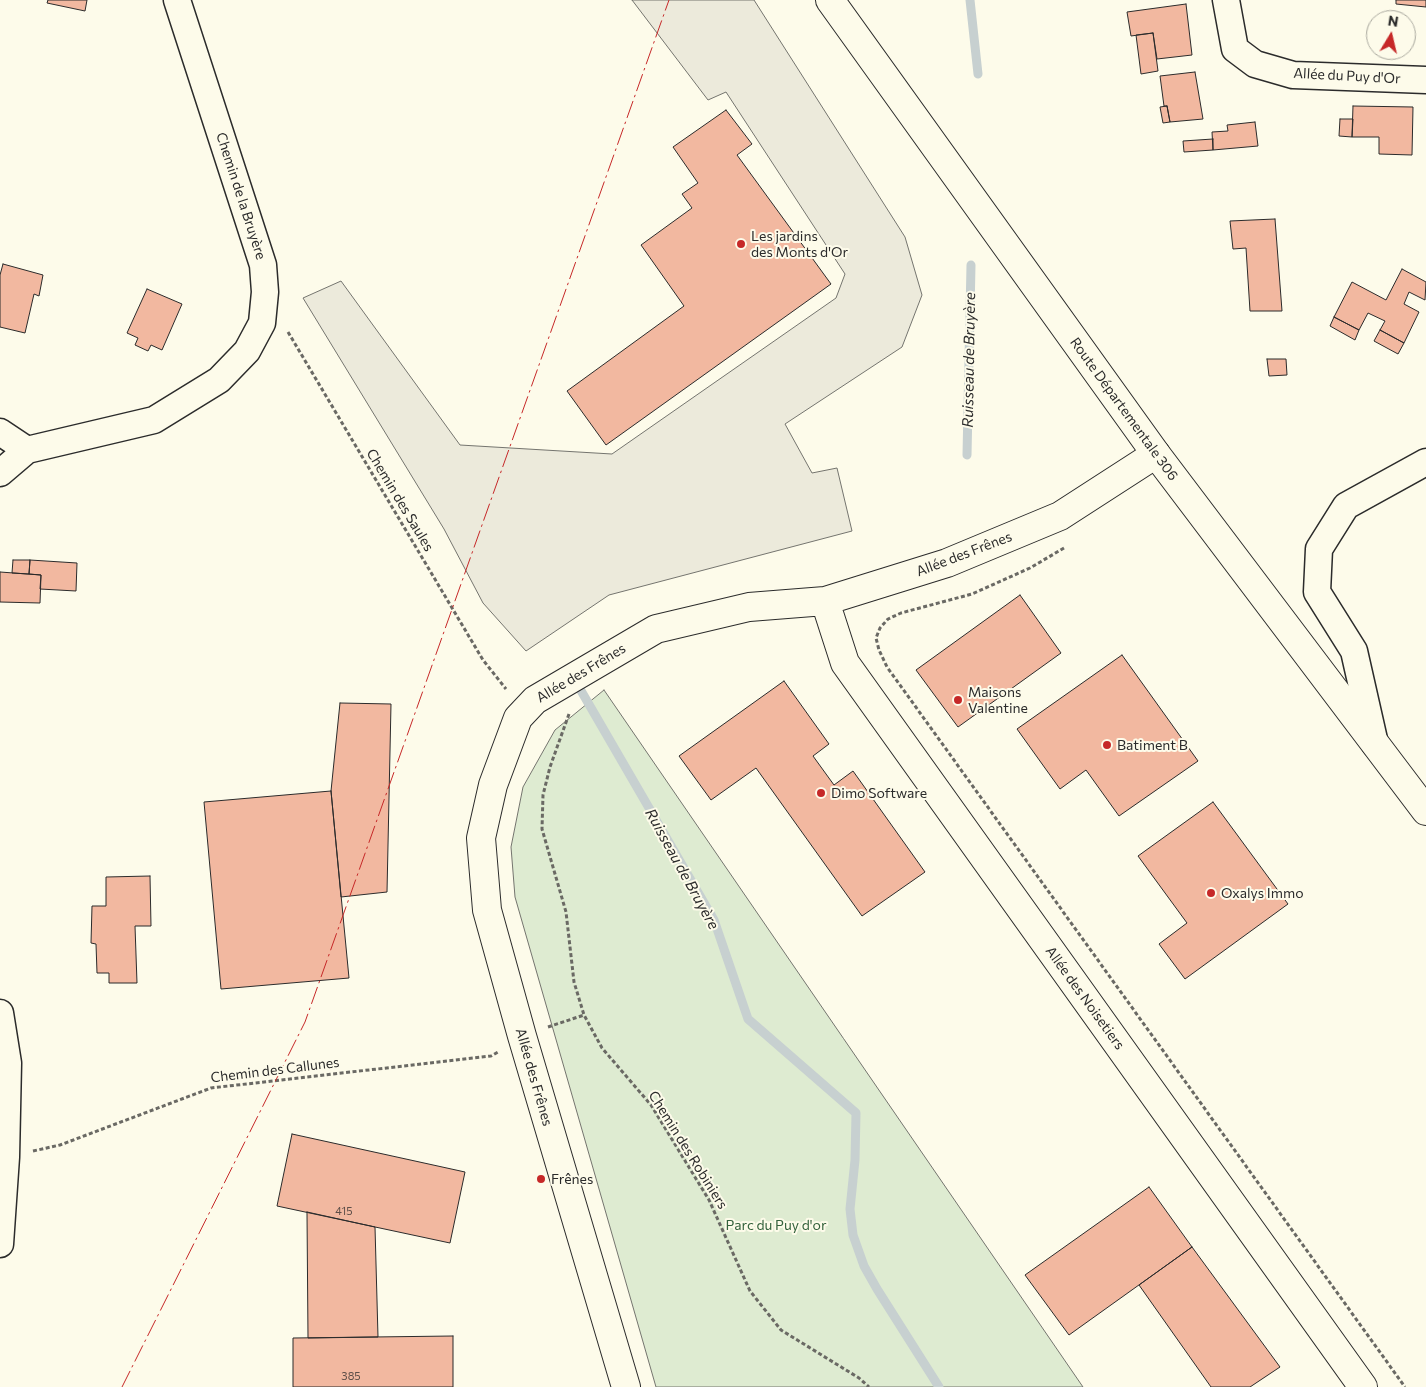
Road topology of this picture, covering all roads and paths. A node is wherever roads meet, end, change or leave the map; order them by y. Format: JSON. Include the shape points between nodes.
{"nodes":[{"id":1,"x":178,"y":0,"type":"edge"},
{"id":2,"x":830,"y":0,"type":"edge"},
{"id":3,"x":1226,"y":0,"type":"edge"},
{"id":4,"x":1426,"y":80,"type":"edge"},
{"id":5,"x":286,"y":329,"type":"dead end"},
{"id":6,"x":0,"y":432,"type":"edge"},
{"id":7,"x":27,"y":450,"type":"junction"},
{"id":8,"x":1156,"y":454,"type":"junction"},
{"id":9,"x":1426,"y":462,"type":"edge"},
{"id":10,"x":0,"y":473,"type":"edge"},
{"id":11,"x":1069,"y":544,"type":"dead end"},
{"id":12,"x":825,"y":600,"type":"junction"},
{"id":13,"x":535,"y":700,"type":"junction"},
{"id":14,"x":1375,"y":744,"type":"junction"},
{"id":15,"x":1426,"y":811,"type":"edge"},
{"id":16,"x":0,"y":1013,"type":"edge"},
{"id":17,"x":584,"y":1015,"type":"junction"},
{"id":18,"x":522,"y":1036,"type":"junction"},
{"id":19,"x":6,"y":1157,"type":"junction"},
{"id":20,"x":0,"y":1244,"type":"edge"},
{"id":21,"x":626,"y":1387,"type":"edge"},
{"id":22,"x":869,"y":1387,"type":"edge"},
{"id":23,"x":1363,"y":1387,"type":"edge"},
{"id":24,"x":1405,"y":1387,"type":"edge"}],
"edges":[{"from":1,"to":7,"type":"street","name":"Chemin de la Bruyère","via":[[263,265],[262,323],[247,351],[219,380],[154,420]]},
{"from":2,"to":8,"type":"street","name":"Route Départementale 306"},
{"from":3,"to":4,"type":"street","name":"Allée du Puy d'Or","via":[[1235,49],[1255,64],[1293,75]]},
{"from":5,"to":13,"type":"path","name":"Chemin des Saules","via":[[483,660],[506,690]]},
{"from":6,"to":7,"type":"street"},
{"from":7,"to":10,"type":"street","name":"Chemin de la Bruyère"},
{"from":8,"to":12,"type":"street","name":"Allée des Frênes","via":[[1060,516],[947,563]]},
{"from":8,"to":14,"type":"street","name":"Route Départementale 306"},
{"from":9,"to":14,"type":"street","via":[[1346,506],[1319,549],[1318,592],[1354,651]]},
{"from":11,"to":24,"type":"path","via":[[1030,568],[972,594],[888,619],[876,638],[879,650],[887,667]]},
{"from":12,"to":13,"type":"street","name":"Allée des Frênes","via":[[749,606],[656,629]]},
{"from":12,"to":23,"type":"street","name":"Allée des Noisetiers","via":[[845,663]]},
{"from":13,"to":17,"type":"path","name":"Chemin des Robiniers","via":[[570,714],[543,795],[542,829],[566,912],[574,982]]},
{"from":13,"to":18,"type":"street","name":"Allée des Frênes","via":[[518,718],[493,786],[482,838],[487,910]]},
{"from":14,"to":15,"type":"street","name":"Route Départementale 306"},
{"from":16,"to":19,"type":"street","via":[[8,1063]]},
{"from":17,"to":18,"type":"path","name":"Chemin des Callunes"},
{"from":17,"to":22,"type":"path","name":"Chemin des Robiniers","via":[[602,1048],[650,1105],[709,1200],[750,1291],[781,1330]]},
{"from":18,"to":19,"type":"path","name":"Chemin des Callunes","via":[[492,1056],[211,1088],[60,1146]]},
{"from":18,"to":21,"type":"street","name":"Allée des Frênes"},
{"from":19,"to":20,"type":"street"}]}
